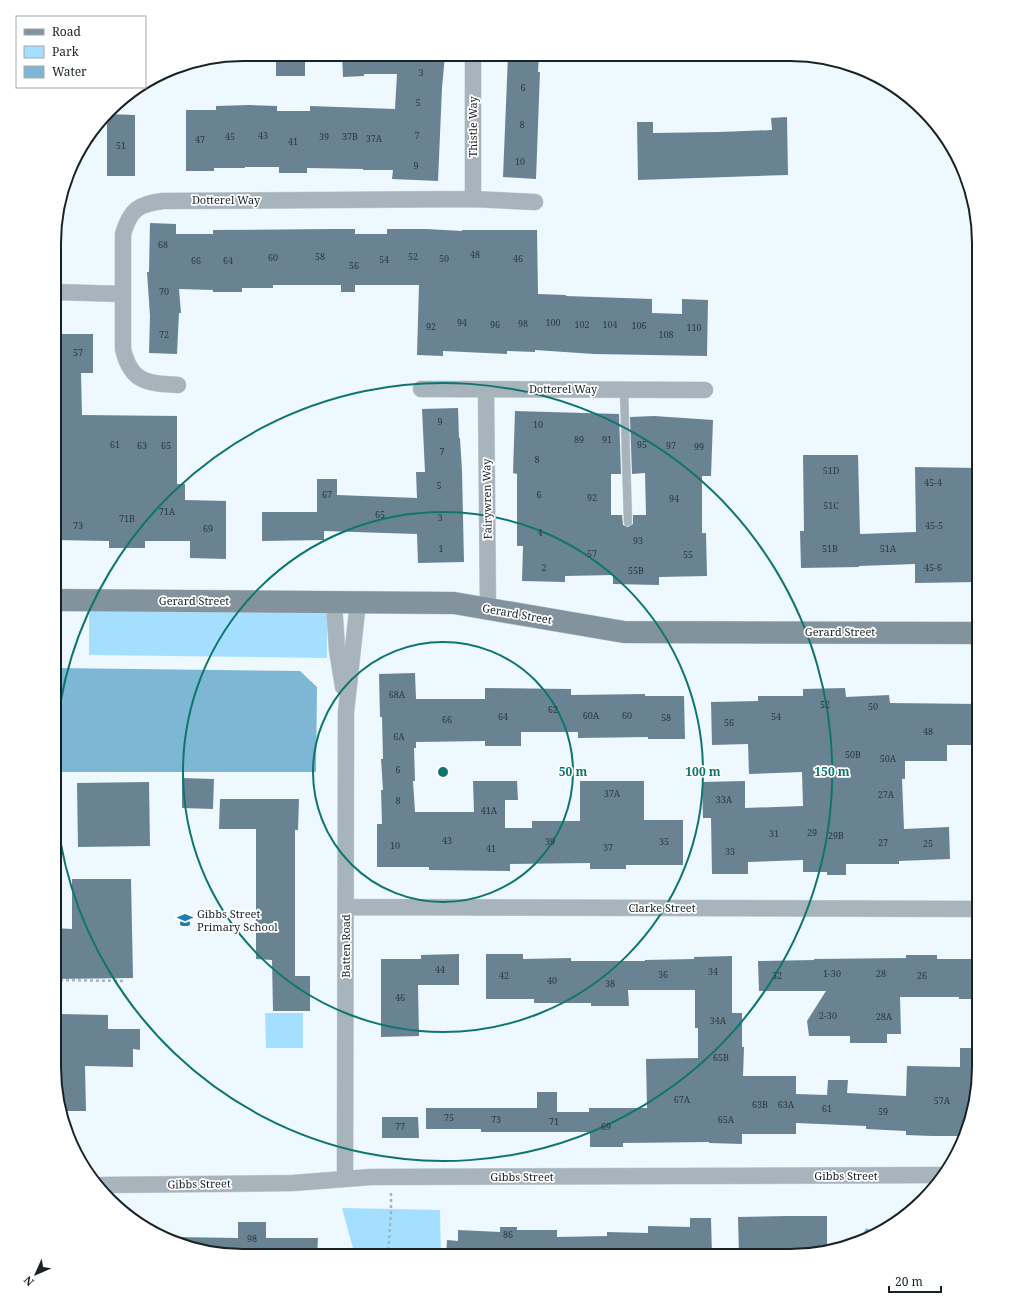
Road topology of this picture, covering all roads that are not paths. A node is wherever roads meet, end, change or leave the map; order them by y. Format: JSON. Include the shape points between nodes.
{"nodes":[{"id":1,"x":473,"y":61,"type":"edge"},
{"id":2,"x":473,"y":199,"type":"junction"},
{"id":3,"x":535,"y":202,"type":"dead end"},
{"id":4,"x":61,"y":292,"type":"edge"},
{"id":5,"x":122,"y":294,"type":"junction"},
{"id":6,"x":178,"y":385,"type":"dead end"},
{"id":7,"x":421,"y":389,"type":"dead end"},
{"id":8,"x":486,"y":389,"type":"junction"},
{"id":9,"x":624,"y":390,"type":"junction"},
{"id":10,"x":705,"y":390,"type":"dead end"},
{"id":11,"x":628,"y":522,"type":"dead end"},
{"id":12,"x":61,"y":600,"type":"edge"},
{"id":13,"x":334,"y":602,"type":"junction"},
{"id":14,"x":358,"y":602,"type":"junction"},
{"id":15,"x":488,"y":609,"type":"junction"},
{"id":16,"x":972,"y":633,"type":"edge"},
{"id":17,"x":346,"y":712,"type":"junction"},
{"id":18,"x":346,"y":907,"type":"junction"},
{"id":19,"x":972,"y":909,"type":"edge"},
{"id":20,"x":936,"y":1175,"type":"edge"},
{"id":21,"x":345,"y":1179,"type":"junction"},
{"id":22,"x":104,"y":1185,"type":"edge"}],
"edges":[{"from":1,"to":2,"type":"street","name":"Thistle Way"},
{"from":2,"to":3,"type":"street","name":"Dotterel Way"},
{"from":2,"to":5,"type":"street","name":"Dotterel Way","via":[[149,203],[136,210],[127,220],[123,234]]},
{"from":4,"to":5,"type":"street"},
{"from":5,"to":6,"type":"street","name":"Dotterel Way","via":[[123,349],[126,362],[142,380],[154,384]]},
{"from":7,"to":8,"type":"street","name":"Dotterel Way"},
{"from":8,"to":9,"type":"street","name":"Dotterel Way"},
{"from":8,"to":15,"type":"street","name":"Fairywren Way"},
{"from":9,"to":10,"type":"street","name":"Dotterel Way"},
{"from":9,"to":11,"type":"lane"},
{"from":12,"to":13,"type":"street","name":"Gerard Street"},
{"from":13,"to":14,"type":"street","name":"Gerard Street"},
{"from":13,"to":17,"type":"street","name":"Batten Road","via":[[337,650]]},
{"from":14,"to":15,"type":"street","name":"Gerard Street","via":[[454,603]]},
{"from":14,"to":17,"type":"street","name":"Batten Road"},
{"from":15,"to":16,"type":"street","name":"Gerard Street","via":[[624,632]]},
{"from":17,"to":18,"type":"street","name":"Batten Road"},
{"from":18,"to":19,"type":"street","name":"Clarke Street"},
{"from":18,"to":21,"type":"street","name":"Batten Road"},
{"from":20,"to":21,"type":"street","name":"Gibbs Street"},
{"from":21,"to":22,"type":"street","name":"Gibbs Street","via":[[293,1183]]}]}
